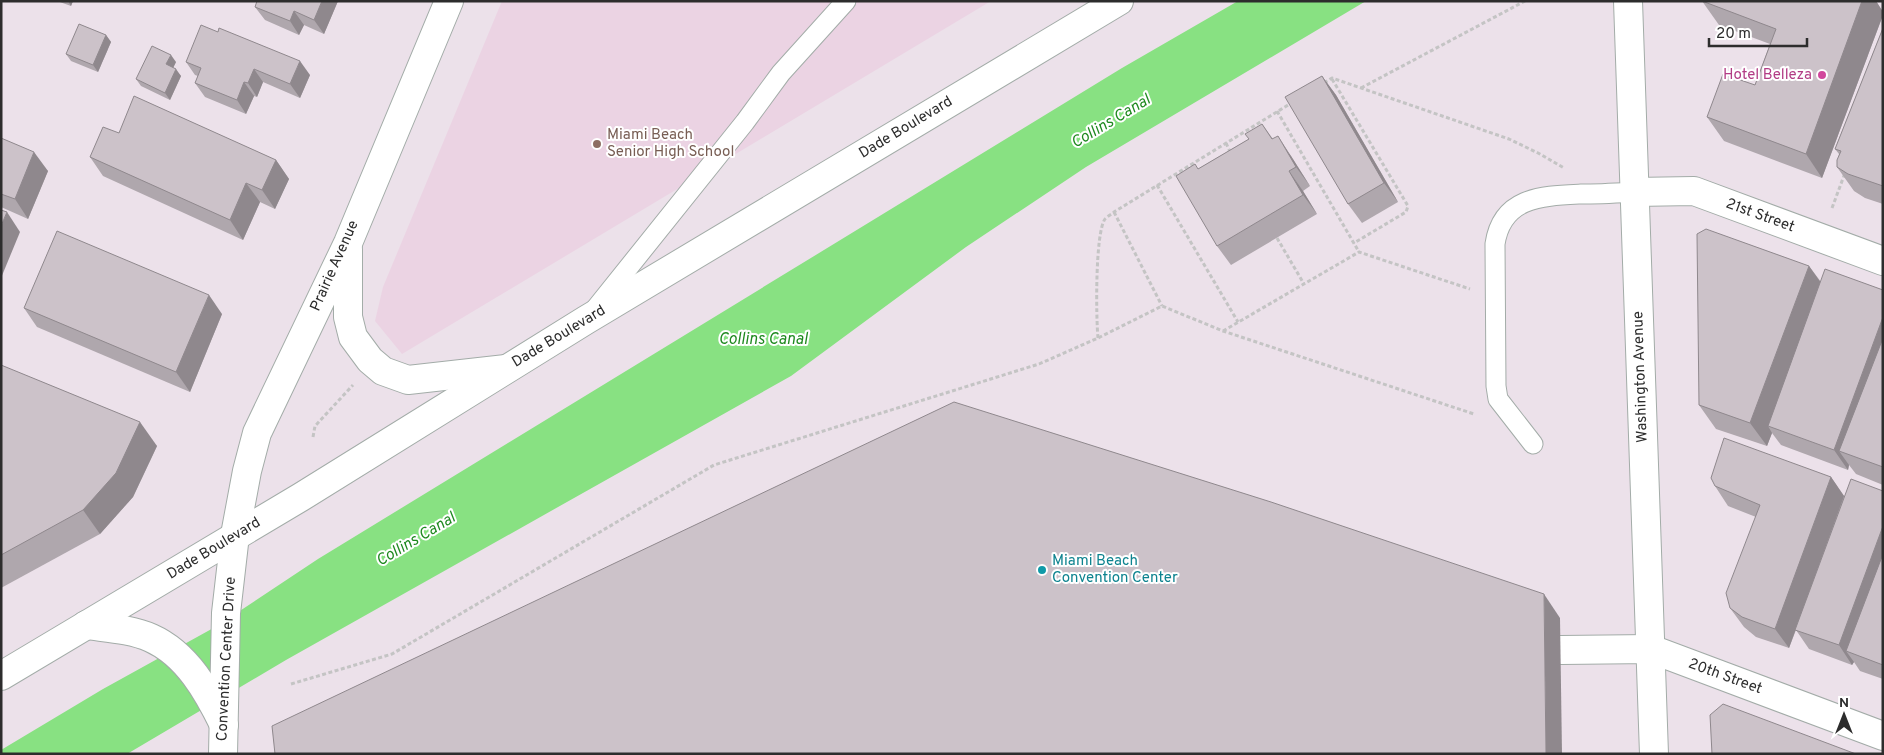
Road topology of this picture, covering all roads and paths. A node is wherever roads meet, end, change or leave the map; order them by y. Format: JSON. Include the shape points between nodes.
{"nodes":[{"id":1,"x":449,"y":1,"type":"edge"},
{"id":2,"x":846,"y":1,"type":"edge"},
{"id":3,"x":1119,"y":1,"type":"edge"},
{"id":4,"x":1525,"y":1,"type":"edge"},
{"id":5,"x":1628,"y":1,"type":"edge"},
{"id":6,"x":1332,"y":78,"type":"junction"},
{"id":7,"x":1316,"y":88,"type":"edge"},
{"id":8,"x":1361,"y":88,"type":"junction"},
{"id":9,"x":1300,"y":97,"type":"edge"},
{"id":10,"x":1277,"y":111,"type":"junction"},
{"id":11,"x":1226,"y":143,"type":"junction"},
{"id":12,"x":1233,"y":157,"type":"edge"},
{"id":13,"x":1564,"y":168,"type":"dead end"},
{"id":14,"x":1846,"y":172,"type":"edge"},
{"id":15,"x":1157,"y":185,"type":"junction"},
{"id":16,"x":1634,"y":192,"type":"junction"},
{"id":17,"x":1832,"y":208,"type":"dead end"},
{"id":18,"x":1114,"y":212,"type":"junction"},
{"id":19,"x":1276,"y":238,"type":"dead end"},
{"id":20,"x":348,"y":243,"type":"junction"},
{"id":21,"x":1354,"y":243,"type":"junction"},
{"id":22,"x":1360,"y":252,"type":"junction"},
{"id":23,"x":1883,"y":261,"type":"edge"},
{"id":24,"x":1304,"y":284,"type":"junction"},
{"id":25,"x":1471,"y":289,"type":"dead end"},
{"id":26,"x":1162,"y":306,"type":"junction"},
{"id":27,"x":586,"y":320,"type":"junction"},
{"id":28,"x":1238,"y":323,"type":"junction"},
{"id":29,"x":1223,"y":331,"type":"junction"},
{"id":30,"x":1098,"y":338,"type":"junction"},
{"id":31,"x":506,"y":369,"type":"junction"},
{"id":32,"x":357,"y":380,"type":"dead end"},
{"id":33,"x":1474,"y":414,"type":"dead end"},
{"id":34,"x":315,"y":426,"type":"junction"},
{"id":35,"x":309,"y":430,"type":"dead end"},
{"id":36,"x":314,"y":437,"type":"dead end"},
{"id":37,"x":1533,"y":444,"type":"dead end"},
{"id":38,"x":236,"y":535,"type":"junction"},
{"id":39,"x":86,"y":625,"type":"junction"},
{"id":40,"x":1651,"y":649,"type":"junction"},
{"id":41,"x":1561,"y":650,"type":"dead end"},
{"id":42,"x":1,"y":676,"type":"edge"},
{"id":43,"x":291,"y":684,"type":"dead end"},
{"id":44,"x":221,"y":713,"type":"junction"},
{"id":45,"x":1883,"y":736,"type":"edge"},
{"id":46,"x":223,"y":754,"type":"edge"},
{"id":47,"x":1654,"y":754,"type":"edge"}],
"edges":[{"from":1,"to":20,"type":"main road","name":"Prairie Avenue"},
{"from":2,"to":27,"type":"lane","via":[[781,73]]},
{"from":3,"to":27,"type":"main road","name":"Dade Boulevard"},
{"from":4,"to":8,"type":"path"},
{"from":5,"to":16,"type":"main road","name":"Washington Avenue"},
{"from":6,"to":7,"type":"path"},
{"from":6,"to":8,"type":"path"},
{"from":6,"to":21,"type":"path","via":[[1408,206],[1406,212]]},
{"from":8,"to":13,"type":"path","via":[[1509,139]]},
{"from":9,"to":10,"type":"path"},
{"from":10,"to":11,"type":"path"},
{"from":10,"to":21,"type":"path"},
{"from":11,"to":12,"type":"path"},
{"from":11,"to":15,"type":"path"},
{"from":14,"to":17,"type":"path"},
{"from":15,"to":18,"type":"path"},
{"from":15,"to":28,"type":"path"},
{"from":16,"to":23,"type":"main road","name":"21st Street","via":[[1694,191]]},
{"from":16,"to":37,"type":"lane","via":[[1556,195],[1529,200],[1515,207],[1497,230],[1498,398]]},
{"from":16,"to":40,"type":"main road","name":"Washington Avenue"},
{"from":18,"to":26,"type":"path"},
{"from":18,"to":30,"type":"path","via":[[1105,220],[1100,240]]},
{"from":19,"to":24,"type":"path"},
{"from":20,"to":31,"type":"main road","via":[[348,317],[354,337],[370,360],[383,371],[408,380]]},
{"from":20,"to":38,"type":"main road","name":"Prairie Avenue","via":[[257,433]]},
{"from":21,"to":22,"type":"path"},
{"from":22,"to":24,"type":"path"},
{"from":22,"to":25,"type":"path"},
{"from":24,"to":28,"type":"path"},
{"from":26,"to":29,"type":"path"},
{"from":26,"to":30,"type":"path"},
{"from":27,"to":31,"type":"main road","name":"Dade Boulevard"},
{"from":28,"to":29,"type":"path"},
{"from":29,"to":33,"type":"path"},
{"from":30,"to":43,"type":"path","via":[[1039,364],[714,465],[392,654]]},
{"from":31,"to":38,"type":"main road","name":"Dade Boulevard"},
{"from":32,"to":34,"type":"path"},
{"from":34,"to":35,"type":"path"},
{"from":34,"to":36,"type":"path"},
{"from":38,"to":39,"type":"main road","name":"Dade Boulevard"},
{"from":38,"to":44,"type":"main road","name":"Convention Center Drive","via":[[226,613]]},
{"from":39,"to":42,"type":"main road","name":"Dade Boulevard"},
{"from":39,"to":44,"type":"main road","via":[[138,634],[162,645],[184,662]]},
{"from":40,"to":41,"type":"main road","name":"20th Street"},
{"from":40,"to":45,"type":"main road","name":"20th Street"},
{"from":40,"to":47,"type":"main road","name":"Washington Avenue"},
{"from":44,"to":46,"type":"main road","name":"Convention Center Drive"}]}
